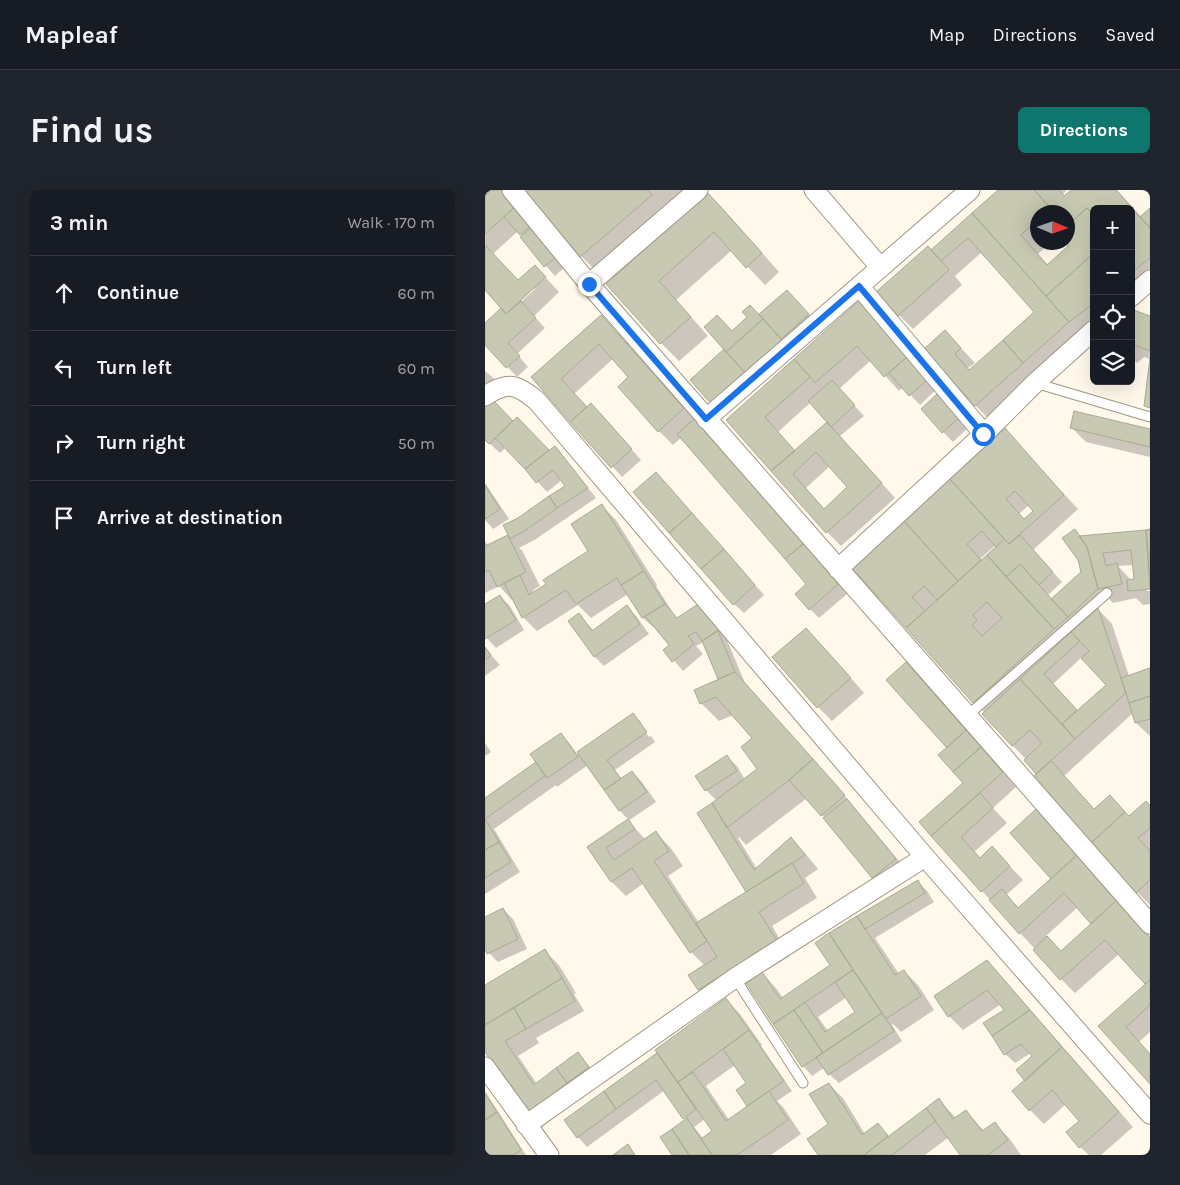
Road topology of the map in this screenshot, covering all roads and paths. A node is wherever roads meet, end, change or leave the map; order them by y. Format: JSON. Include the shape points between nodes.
{"nodes":[{"id":1,"x":512,"y":190,"type":"edge"},
{"id":2,"x":698,"y":190,"type":"edge"},
{"id":3,"x":814,"y":190,"type":"edge"},
{"id":4,"x":970,"y":190,"type":"edge"},
{"id":5,"x":880,"y":267,"type":"junction"},
{"id":6,"x":1150,"y":280,"type":"edge"},
{"id":7,"x":589,"y":284,"type":"junction"},
{"id":8,"x":859,"y":286,"type":"junction"},
{"id":9,"x":1133,"y":295,"type":"edge"},
{"id":10,"x":1090,"y":334,"type":"edge"},
{"id":11,"x":1035,"y":383,"type":"junction"},
{"id":12,"x":485,"y":396,"type":"edge"},
{"id":13,"x":1150,"y":417,"type":"edge"},
{"id":14,"x":706,"y":419,"type":"junction"},
{"id":15,"x":983,"y":434,"type":"junction"},
{"id":16,"x":838,"y":569,"type":"junction"},
{"id":17,"x":1107,"y":593,"type":"dead end"},
{"id":18,"x":967,"y":716,"type":"junction"},
{"id":19,"x":925,"y":857,"type":"junction"},
{"id":20,"x":1150,"y":924,"type":"edge"},
{"id":21,"x":735,"y":978,"type":"junction"},
{"id":22,"x":485,"y":1067,"type":"edge"},
{"id":23,"x":803,"y":1083,"type":"dead end"},
{"id":24,"x":1150,"y":1114,"type":"edge"},
{"id":25,"x":526,"y":1125,"type":"junction"},
{"id":26,"x":549,"y":1155,"type":"edge"}],
"edges":[{"from":1,"to":7,"type":"street"},
{"from":2,"to":7,"type":"street"},
{"from":3,"to":5,"type":"street"},
{"from":4,"to":5,"type":"street"},
{"from":5,"to":8,"type":"street"},
{"from":6,"to":9,"type":"street"},
{"from":7,"to":14,"type":"street"},
{"from":8,"to":14,"type":"street"},
{"from":8,"to":15,"type":"street"},
{"from":10,"to":11,"type":"street"},
{"from":11,"to":13,"type":"lane"},
{"from":11,"to":15,"type":"street"},
{"from":12,"to":19,"type":"street","via":[[508,386],[518,387],[537,401]]},
{"from":14,"to":16,"type":"street"},
{"from":15,"to":16,"type":"street"},
{"from":16,"to":18,"type":"street"},
{"from":17,"to":18,"type":"lane"},
{"from":18,"to":20,"type":"street"},
{"from":19,"to":21,"type":"street"},
{"from":19,"to":24,"type":"street"},
{"from":21,"to":23,"type":"lane"},
{"from":21,"to":25,"type":"street"},
{"from":22,"to":25,"type":"street"},
{"from":25,"to":26,"type":"street"}]}
